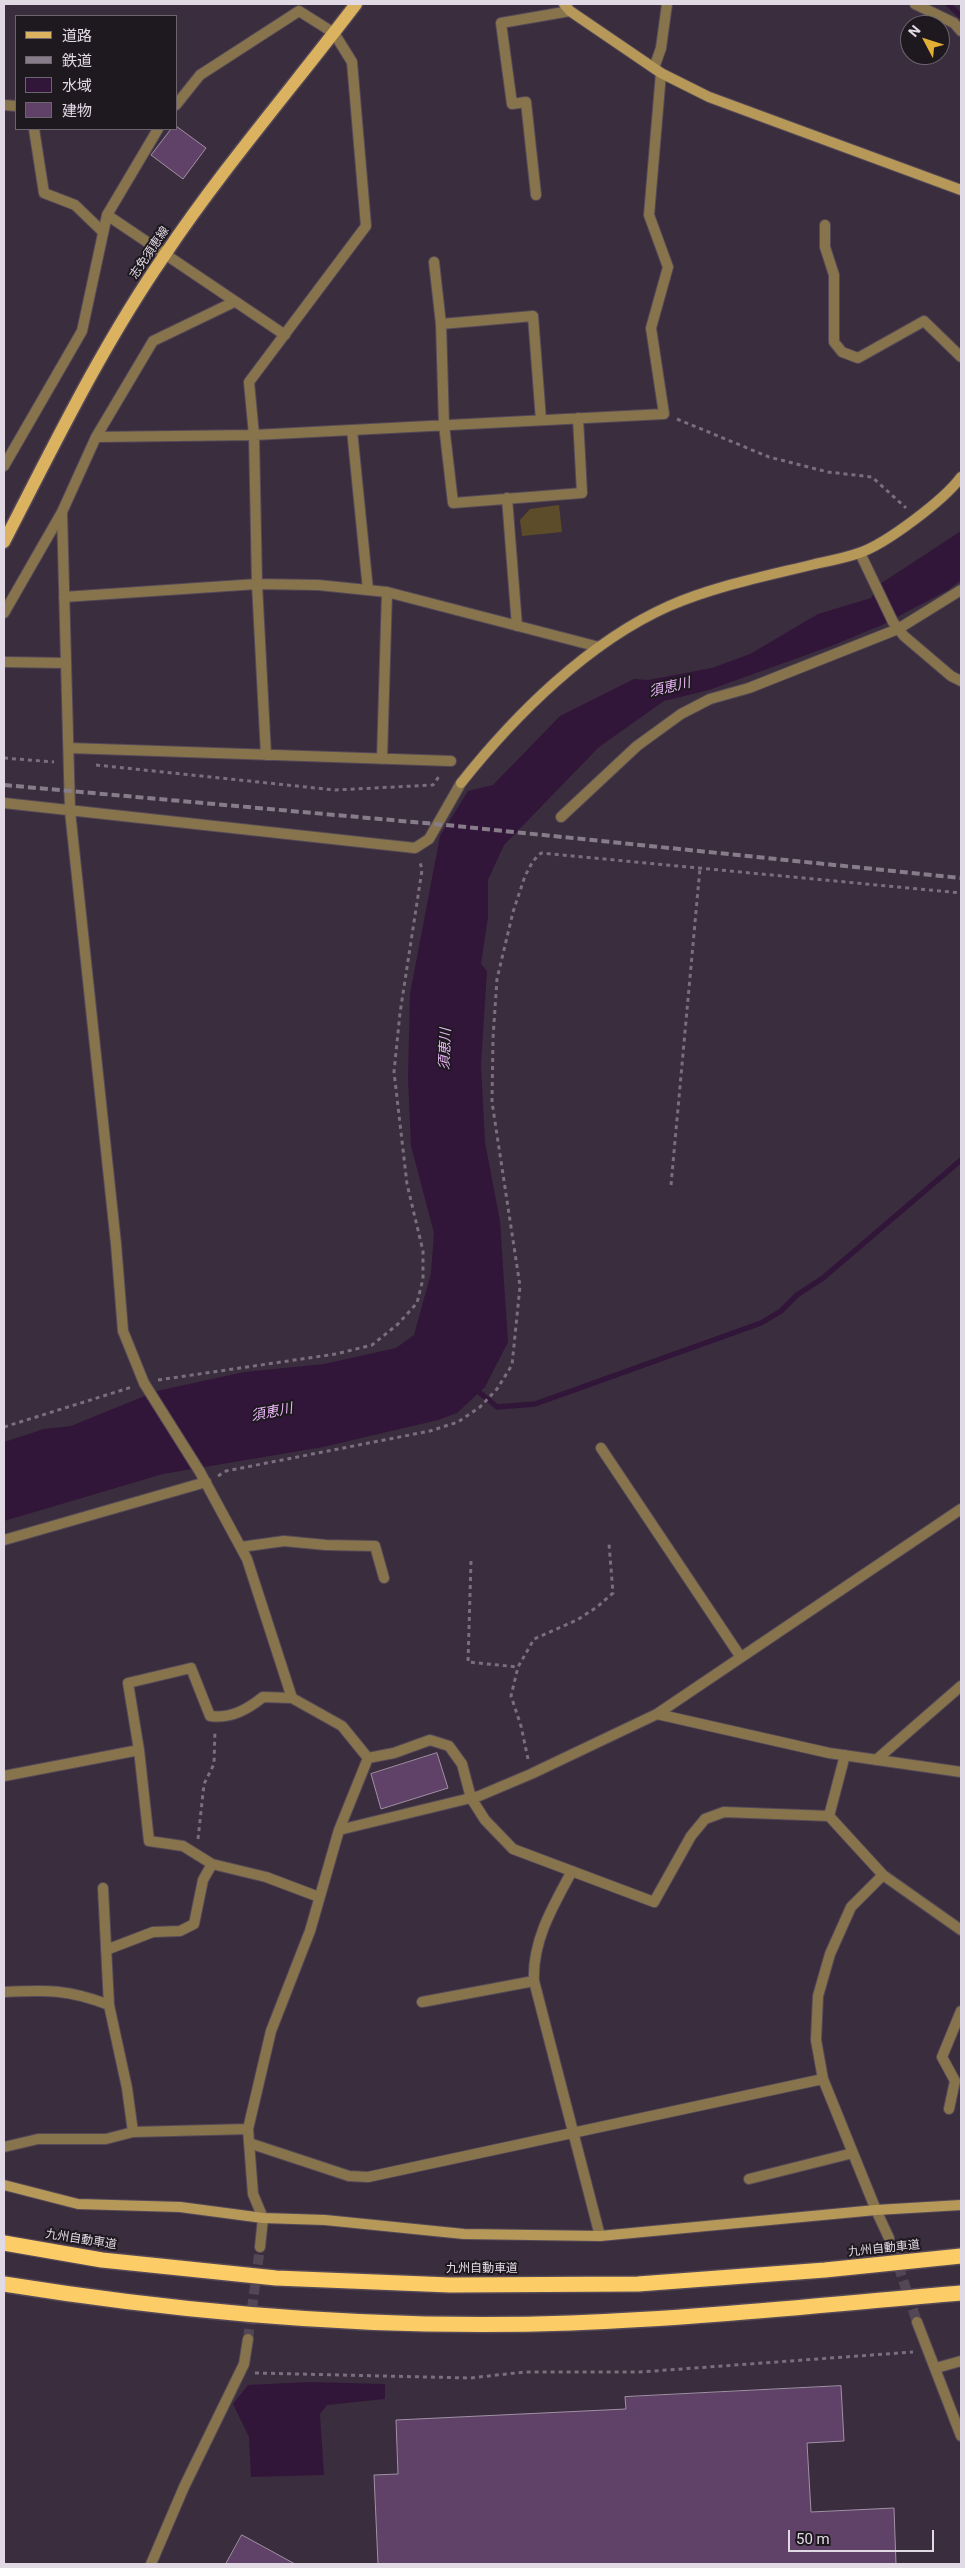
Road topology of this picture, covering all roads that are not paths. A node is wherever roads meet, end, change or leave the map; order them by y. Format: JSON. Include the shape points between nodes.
{"nodes":[{"id":1,"x":356,"y":4,"type":"edge"},
{"id":2,"x":667,"y":4,"type":"edge"},
{"id":3,"x":921,"y":5,"type":"edge"},
{"id":4,"x":567,"y":7,"type":"edge"},
{"id":5,"x":299,"y":8,"type":"edge"},
{"id":6,"x":961,"y":31,"type":"edge"},
{"id":7,"x":334,"y":33,"type":"junction"},
{"id":8,"x":658,"y":71,"type":"junction"},
{"id":9,"x":178,"y":102,"type":"edge"},
{"id":10,"x":34,"y":130,"type":"edge"},
{"id":11,"x":154,"y":130,"type":"edge"},
{"id":12,"x":961,"y":190,"type":"edge"},
{"id":13,"x":536,"y":195,"type":"dead end"},
{"id":14,"x":107,"y":215,"type":"junction"},
{"id":15,"x":825,"y":224,"type":"dead end"},
{"id":16,"x":103,"y":232,"type":"junction"},
{"id":17,"x":164,"y":255,"type":"junction"},
{"id":18,"x":434,"y":262,"type":"dead end"},
{"id":19,"x":234,"y":302,"type":"junction"},
{"id":20,"x":441,"y":324,"type":"junction"},
{"id":21,"x":285,"y":336,"type":"junction"},
{"id":22,"x":961,"y":357,"type":"edge"},
{"id":23,"x":578,"y":418,"type":"junction"},
{"id":24,"x":541,"y":420,"type":"junction"},
{"id":25,"x":444,"y":425,"type":"junction"},
{"id":26,"x":352,"y":430,"type":"junction"},
{"id":27,"x":254,"y":435,"type":"junction"},
{"id":28,"x":96,"y":438,"type":"junction"},
{"id":29,"x":8,"y":448,"type":"edge"},
{"id":30,"x":4,"y":466,"type":"edge"},
{"id":31,"x":961,"y":477,"type":"edge"},
{"id":32,"x":507,"y":498,"type":"junction"},
{"id":33,"x":62,"y":512,"type":"junction"},
{"id":34,"x":4,"y":542,"type":"edge"},
{"id":35,"x":860,"y":553,"type":"junction"},
{"id":36,"x":258,"y":584,"type":"junction"},
{"id":37,"x":368,"y":590,"type":"junction"},
{"id":38,"x":961,"y":590,"type":"edge"},
{"id":39,"x":386,"y":592,"type":"junction"},
{"id":40,"x":64,"y":598,"type":"junction"},
{"id":41,"x":4,"y":613,"type":"edge"},
{"id":42,"x":517,"y":626,"type":"junction"},
{"id":43,"x":896,"y":626,"type":"junction"},
{"id":44,"x":599,"y":647,"type":"junction"},
{"id":45,"x":4,"y":662,"type":"edge"},
{"id":46,"x":66,"y":663,"type":"junction"},
{"id":47,"x":961,"y":681,"type":"edge"},
{"id":48,"x":69,"y":748,"type":"junction"},
{"id":49,"x":266,"y":755,"type":"junction"},
{"id":50,"x":382,"y":758,"type":"junction"},
{"id":51,"x":451,"y":761,"type":"road end"},
{"id":52,"x":4,"y":803,"type":"edge"},
{"id":53,"x":70,"y":811,"type":"junction"},
{"id":54,"x":561,"y":817,"type":"dead end"},
{"id":55,"x":601,"y":1448,"type":"dead end"},
{"id":56,"x":206,"y":1482,"type":"junction"},
{"id":57,"x":961,"y":1509,"type":"edge"},
{"id":58,"x":4,"y":1540,"type":"edge"},
{"id":59,"x":241,"y":1547,"type":"junction"},
{"id":60,"x":384,"y":1578,"type":"dead end"},
{"id":61,"x":740,"y":1656,"type":"junction"},
{"id":62,"x":961,"y":1686,"type":"edge"},
{"id":63,"x":292,"y":1698,"type":"junction"},
{"id":64,"x":657,"y":1714,"type":"junction"},
{"id":65,"x":139,"y":1750,"type":"junction"},
{"id":66,"x":845,"y":1755,"type":"junction"},
{"id":67,"x":368,"y":1758,"type":"junction"},
{"id":68,"x":876,"y":1760,"type":"junction"},
{"id":69,"x":961,"y":1772,"type":"edge"},
{"id":70,"x":4,"y":1776,"type":"edge"},
{"id":71,"x":471,"y":1798,"type":"junction"},
{"id":72,"x":830,"y":1816,"type":"junction"},
{"id":73,"x":339,"y":1830,"type":"junction"},
{"id":74,"x":212,"y":1864,"type":"junction"},
{"id":75,"x":572,"y":1871,"type":"junction"},
{"id":76,"x":883,"y":1875,"type":"junction"},
{"id":77,"x":102,"y":1888,"type":"dead end"},
{"id":78,"x":320,"y":1897,"type":"junction"},
{"id":79,"x":961,"y":1930,"type":"edge"},
{"id":80,"x":106,"y":1950,"type":"junction"},
{"id":81,"x":534,"y":1981,"type":"junction"},
{"id":82,"x":4,"y":1992,"type":"edge"},
{"id":83,"x":422,"y":2002,"type":"dead end"},
{"id":84,"x":109,"y":2005,"type":"junction"},
{"id":85,"x":961,"y":2011,"type":"edge"},
{"id":86,"x":959,"y":2024,"type":"edge"},
{"id":87,"x":823,"y":2079,"type":"junction"},
{"id":88,"x":949,"y":2109,"type":"dead end"},
{"id":89,"x":248,"y":2129,"type":"junction"},
{"id":90,"x":133,"y":2132,"type":"junction"},
{"id":91,"x":573,"y":2133,"type":"junction"},
{"id":92,"x":249,"y":2144,"type":"junction"},
{"id":93,"x":4,"y":2148,"type":"edge"},
{"id":94,"x":853,"y":2153,"type":"junction"},
{"id":95,"x":749,"y":2179,"type":"dead end"},
{"id":96,"x":4,"y":2184,"type":"edge"},
{"id":97,"x":961,"y":2205,"type":"edge"},
{"id":98,"x":876,"y":2210,"type":"junction"},
{"id":99,"x":263,"y":2218,"type":"junction"},
{"id":100,"x":600,"y":2236,"type":"junction"},
{"id":101,"x":889,"y":2238,"type":"tunnel mouth"},
{"id":102,"x":4,"y":2243,"type":"edge"},
{"id":103,"x":260,"y":2247,"type":"tunnel mouth"},
{"id":104,"x":961,"y":2256,"type":"edge"},
{"id":105,"x":4,"y":2284,"type":"edge"},
{"id":106,"x":961,"y":2292,"type":"edge"},
{"id":107,"x":917,"y":2322,"type":"tunnel mouth"},
{"id":108,"x":248,"y":2339,"type":"tunnel mouth"},
{"id":109,"x":961,"y":2361,"type":"edge"},
{"id":110,"x":936,"y":2368,"type":"junction"},
{"id":111,"x":961,"y":2436,"type":"edge"},
{"id":112,"x":151,"y":2564,"type":"edge"}],
"edges":[{"from":1,"to":7,"type":"main road","name":"志免須恵線"},
{"from":2,"to":8,"type":"street"},
{"from":3,"to":6,"type":"street","via":[[954,23]]},
{"from":4,"to":8,"type":"street"},
{"from":4,"to":13,"type":"street","via":[[501,23],[512,104],[526,102]]},
{"from":5,"to":7,"type":"street"},
{"from":5,"to":9,"type":"street","via":[[200,74]]},
{"from":7,"to":17,"type":"main road","name":"志免須恵線","via":[[266,116]]},
{"from":7,"to":21,"type":"street","via":[[352,62],[366,226]]},
{"from":8,"to":12,"type":"street","via":[[709,97]]},
{"from":8,"to":23,"type":"street","via":[[649,215],[668,267],[651,328],[664,414]]},
{"from":10,"to":16,"type":"street","via":[[44,193],[75,205]]},
{"from":11,"to":14,"type":"street"},
{"from":14,"to":16,"type":"street"},
{"from":14,"to":17,"type":"street"},
{"from":15,"to":22,"type":"street","via":[[825,247],[834,275],[834,342],[842,352],[858,358],[924,321]]},
{"from":16,"to":29,"type":"street","via":[[82,331]]},
{"from":17,"to":19,"type":"street"},
{"from":17,"to":34,"type":"main road","name":"志免須恵線","via":[[75,404]]},
{"from":18,"to":20,"type":"street"},
{"from":19,"to":21,"type":"street"},
{"from":19,"to":28,"type":"street","via":[[153,341]]},
{"from":20,"to":24,"type":"street","via":[[533,316]]},
{"from":20,"to":25,"type":"street"},
{"from":21,"to":27,"type":"street","via":[[249,382]]},
{"from":23,"to":24,"type":"street"},
{"from":23,"to":32,"type":"street","via":[[582,493]]},
{"from":24,"to":25,"type":"street"},
{"from":25,"to":26,"type":"street"},
{"from":25,"to":32,"type":"street","via":[[453,503]]},
{"from":26,"to":27,"type":"street"},
{"from":26,"to":37,"type":"street"},
{"from":27,"to":28,"type":"street"},
{"from":27,"to":36,"type":"street"},
{"from":28,"to":33,"type":"street"},
{"from":29,"to":30,"type":"street"},
{"from":31,"to":35,"type":"street","via":[[918,518]]},
{"from":32,"to":42,"type":"street"},
{"from":33,"to":40,"type":"street"},
{"from":33,"to":41,"type":"street"},
{"from":35,"to":43,"type":"street"},
{"from":35,"to":44,"type":"street","via":[[722,587],[634,624]]},
{"from":36,"to":37,"type":"street"},
{"from":36,"to":40,"type":"street"},
{"from":36,"to":49,"type":"street"},
{"from":37,"to":39,"type":"street"},
{"from":38,"to":43,"type":"street"},
{"from":39,"to":42,"type":"street"},
{"from":39,"to":50,"type":"street"},
{"from":40,"to":46,"type":"street"},
{"from":42,"to":44,"type":"street"},
{"from":43,"to":47,"type":"street","via":[[951,676]]},
{"from":43,"to":54,"type":"street","via":[[749,688],[710,699],[681,714],[637,746]]},
{"from":44,"to":53,"type":"street","via":[[489,748],[461,784],[428,839],[415,848]]},
{"from":45,"to":46,"type":"street"},
{"from":46,"to":48,"type":"street"},
{"from":48,"to":49,"type":"street"},
{"from":48,"to":53,"type":"street"},
{"from":49,"to":50,"type":"street"},
{"from":50,"to":51,"type":"street"},
{"from":52,"to":53,"type":"street"},
{"from":53,"to":56,"type":"street","via":[[123,1331],[144,1383]]},
{"from":55,"to":61,"type":"street"},
{"from":56,"to":58,"type":"street"},
{"from":56,"to":59,"type":"street"},
{"from":57,"to":61,"type":"street"},
{"from":59,"to":60,"type":"street","via":[[284,1541],[375,1546]]},
{"from":59,"to":63,"type":"street","via":[[248,1559]]},
{"from":61,"to":64,"type":"street"},
{"from":62,"to":68,"type":"street"},
{"from":63,"to":65,"type":"street","via":[[263,1696],[249,1708],[230,1716],[215,1717],[210,1716],[191,1668],[128,1683]]},
{"from":63,"to":67,"type":"street","via":[[342,1726]]},
{"from":64,"to":66,"type":"street"},
{"from":64,"to":71,"type":"street","via":[[531,1774]]},
{"from":65,"to":70,"type":"street"},
{"from":65,"to":74,"type":"street","via":[[148,1840],[183,1846]]},
{"from":66,"to":68,"type":"street"},
{"from":66,"to":72,"type":"street"},
{"from":67,"to":71,"type":"street","via":[[394,1754],[430,1740],[449,1746],[462,1764]]},
{"from":67,"to":73,"type":"street"},
{"from":68,"to":69,"type":"street"},
{"from":71,"to":73,"type":"street"},
{"from":71,"to":75,"type":"street","via":[[485,1820],[513,1849]]},
{"from":72,"to":75,"type":"street","via":[[724,1812],[705,1819],[691,1836],[654,1902]]},
{"from":72,"to":76,"type":"street"},
{"from":73,"to":78,"type":"street"},
{"from":74,"to":78,"type":"street","via":[[266,1877]]},
{"from":74,"to":80,"type":"street","via":[[203,1880],[194,1924],[180,1931],[153,1932]]},
{"from":75,"to":81,"type":"street","via":[[540,1936],[533,1965]]},
{"from":76,"to":79,"type":"street"},
{"from":76,"to":87,"type":"street","via":[[852,1907],[830,1954],[818,1996],[816,2040]]},
{"from":77,"to":80,"type":"street"},
{"from":78,"to":89,"type":"street","via":[[290,1987],[271,2031]]},
{"from":80,"to":84,"type":"street"},
{"from":81,"to":83,"type":"street"},
{"from":81,"to":91,"type":"street"},
{"from":82,"to":84,"type":"street","via":[[51,1989],[86,1996]]},
{"from":84,"to":90,"type":"street"},
{"from":85,"to":86,"type":"street"},
{"from":86,"to":88,"type":"street","via":[[942,2057],[954,2081]]},
{"from":87,"to":91,"type":"street"},
{"from":87,"to":94,"type":"street"},
{"from":89,"to":90,"type":"street"},
{"from":89,"to":92,"type":"street"},
{"from":90,"to":93,"type":"street","via":[[106,2139],[38,2139]]},
{"from":91,"to":92,"type":"street","via":[[368,2177],[349,2176]]},
{"from":91,"to":100,"type":"street"},
{"from":92,"to":99,"type":"street","via":[[253,2194]]},
{"from":94,"to":95,"type":"street"},
{"from":94,"to":98,"type":"street"},
{"from":96,"to":99,"type":"street","via":[[78,2204],[180,2207]]},
{"from":97,"to":98,"type":"street"},
{"from":98,"to":100,"type":"street"},
{"from":98,"to":101,"type":"street"},
{"from":99,"to":100,"type":"street","via":[[325,2220],[464,2234]]},
{"from":99,"to":103,"type":"street"},
{"from":102,"to":104,"type":"highway","name":"九州自動車道","via":[[102,2260],[276,2278],[450,2285],[638,2284]]},
{"from":105,"to":106,"type":"highway","via":[[242,2315],[443,2324],[570,2323],[722,2314]]},
{"from":107,"to":110,"type":"street"},
{"from":108,"to":112,"type":"street","via":[[244,2364]]},
{"from":109,"to":110,"type":"street"},
{"from":110,"to":111,"type":"street"}]}
